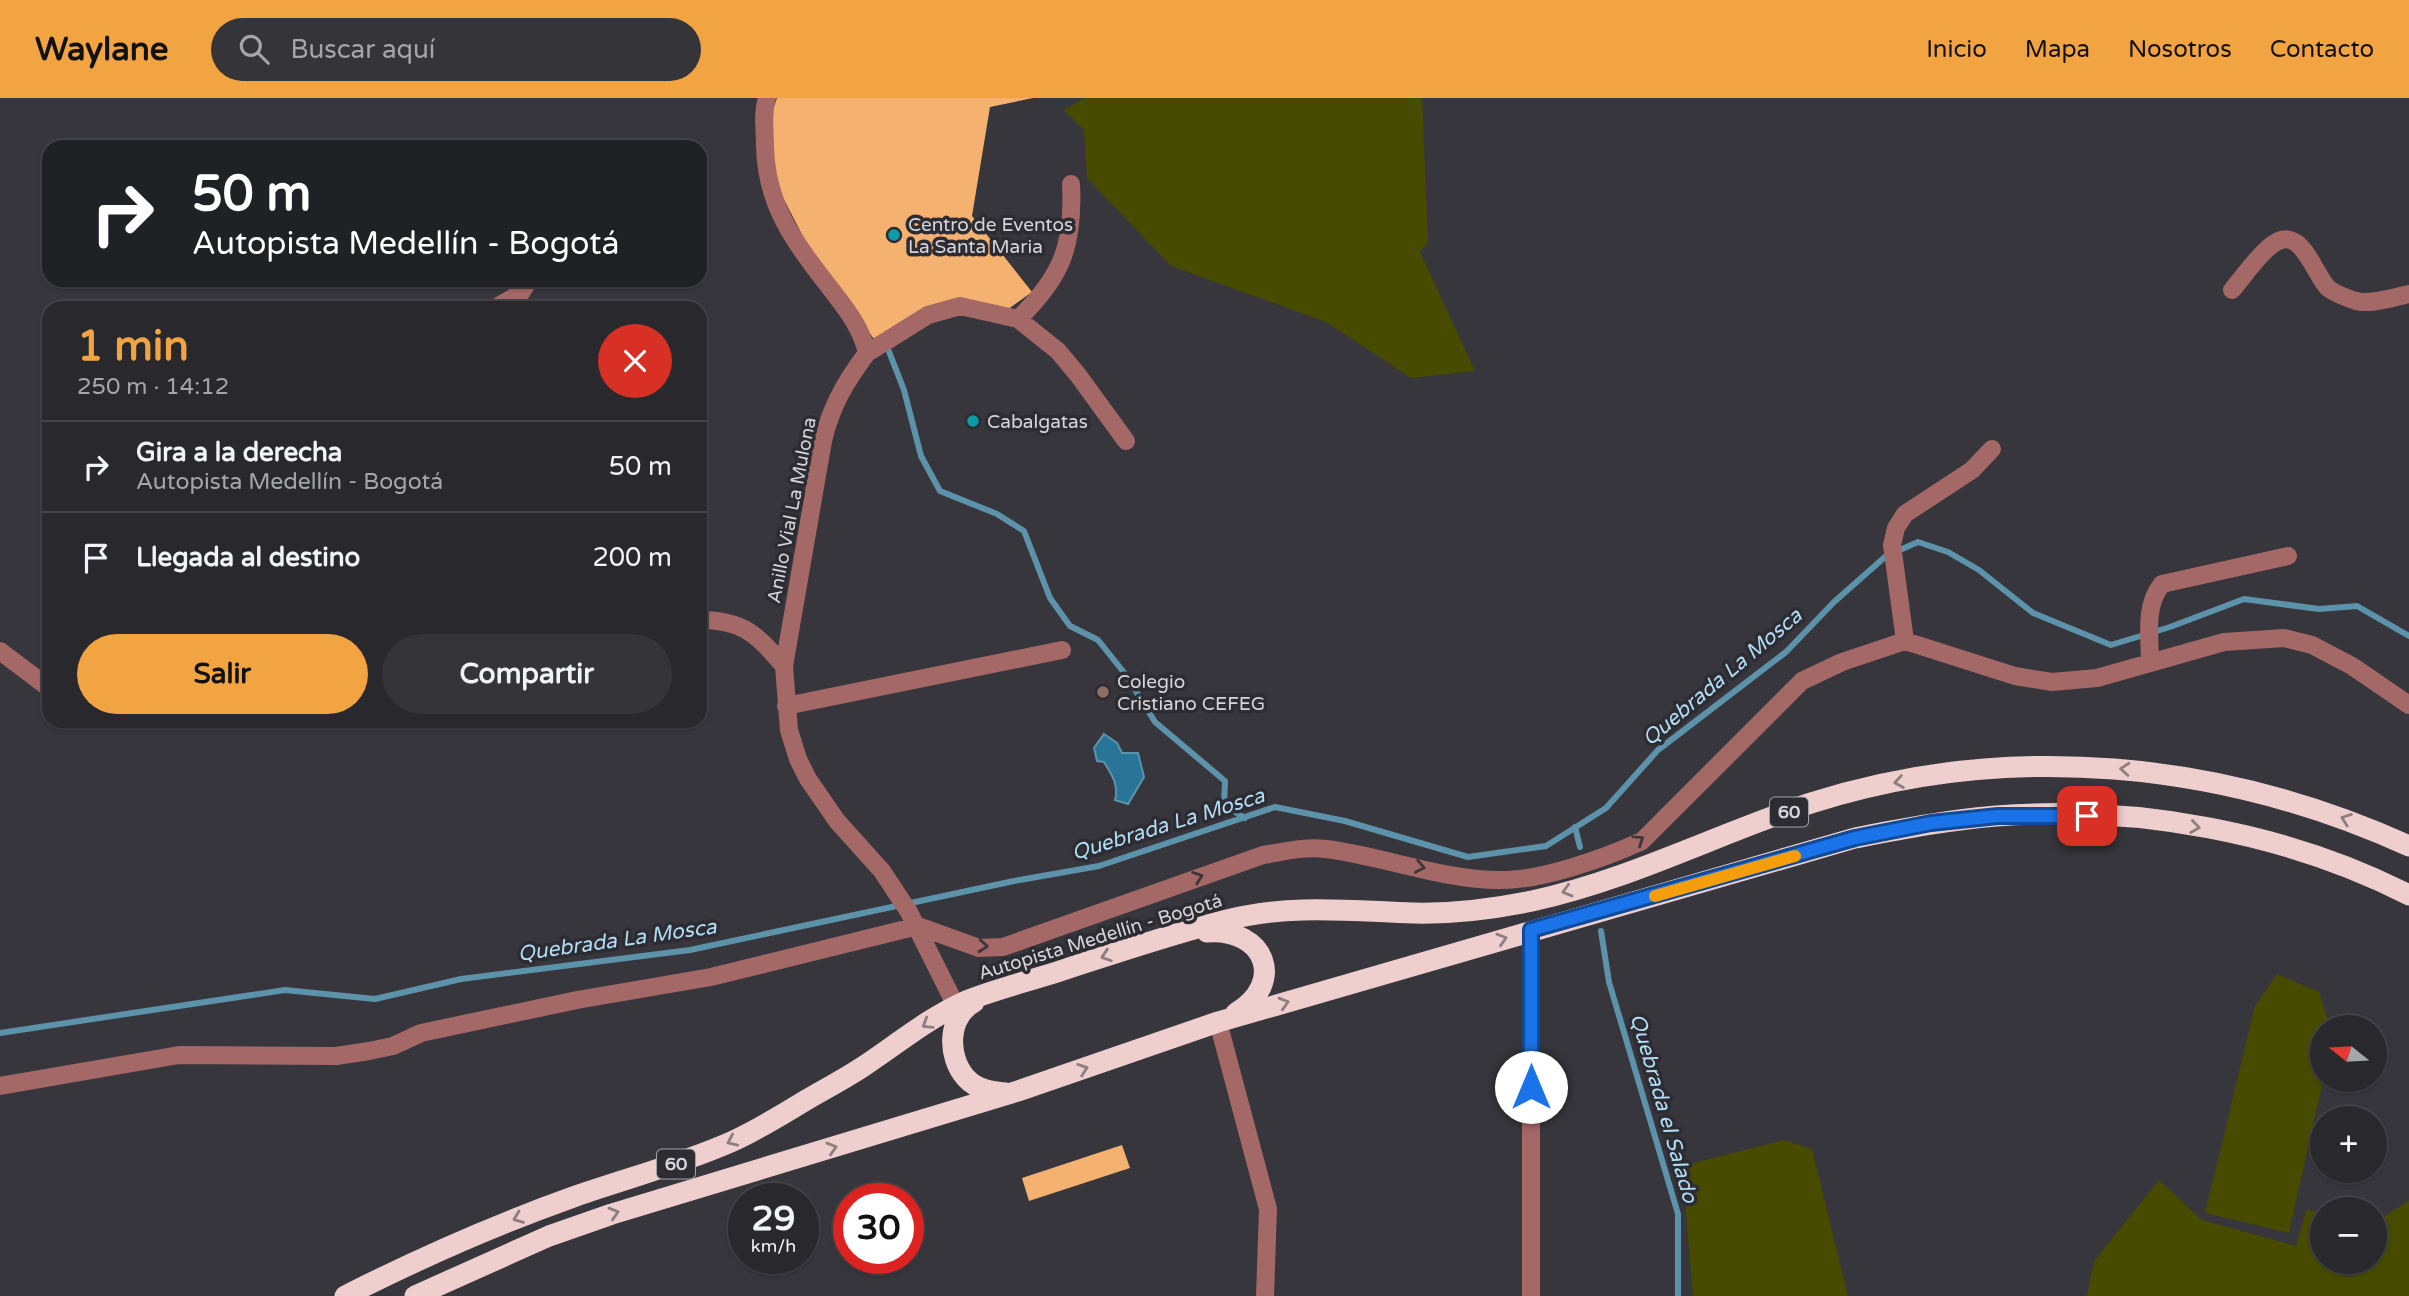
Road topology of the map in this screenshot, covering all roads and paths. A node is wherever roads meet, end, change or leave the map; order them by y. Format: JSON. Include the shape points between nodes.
{"nodes":[{"id":1,"x":761,"y":102,"type":"edge"},
{"id":2,"x":1071,"y":184,"type":"dead end"},
{"id":3,"x":525,"y":287,"type":"edge"},
{"id":4,"x":2232,"y":290,"type":"dead end"},
{"id":5,"x":2409,"y":294,"type":"edge"},
{"id":6,"x":508,"y":301,"type":"edge"},
{"id":7,"x":1018,"y":320,"type":"junction"},
{"id":8,"x":871,"y":351,"type":"junction"},
{"id":9,"x":1126,"y":441,"type":"dead end"},
{"id":10,"x":1992,"y":449,"type":"dead end"},
{"id":11,"x":2288,"y":556,"type":"dead end"},
{"id":12,"x":707,"y":620,"type":"edge"},
{"id":13,"x":1905,"y":640,"type":"junction"},
{"id":14,"x":1062,"y":650,"type":"dead end"},
{"id":15,"x":0,"y":651,"type":"edge"},
{"id":16,"x":2150,"y":663,"type":"junction"},
{"id":17,"x":784,"y":666,"type":"junction"},
{"id":18,"x":42,"y":683,"type":"edge"},
{"id":19,"x":2409,"y":705,"type":"edge"},
{"id":20,"x":786,"y":706,"type":"junction"},
{"id":21,"x":2409,"y":846,"type":"edge"},
{"id":22,"x":2409,"y":895,"type":"edge"},
{"id":23,"x":914,"y":919,"type":"junction"},
{"id":24,"x":1531,"y":930,"type":"junction"},
{"id":25,"x":1171,"y":935,"type":"junction"},
{"id":26,"x":988,"y":994,"type":"junction"},
{"id":27,"x":956,"y":1006,"type":"junction"},
{"id":28,"x":1218,"y":1022,"type":"junction"},
{"id":29,"x":0,"y":1086,"type":"edge"},
{"id":30,"x":1018,"y":1091,"type":"junction"},
{"id":31,"x":345,"y":1296,"type":"edge"},
{"id":32,"x":415,"y":1296,"type":"edge"},
{"id":33,"x":1265,"y":1296,"type":"edge"},
{"id":34,"x":1531,"y":1296,"type":"edge"}],
"edges":[{"from":1,"to":8,"type":"street","via":[[772,198]]},
{"from":2,"to":7,"type":"street","via":[[1069,238],[1057,274]]},
{"from":3,"to":6,"type":"street"},
{"from":4,"to":5,"type":"street","via":[[2268,247],[2290,241],[2304,249],[2329,289],[2342,295],[2358,302]]},
{"from":7,"to":8,"type":"street","name":"Anillo Vial La Mulona","via":[[960,306],[928,315]]},
{"from":7,"to":9,"type":"street","via":[[1058,351]]},
{"from":8,"to":17,"type":"street","name":"Anillo Vial La Mulona","via":[[844,385],[827,423]]},
{"from":10,"to":13,"type":"street","via":[[1972,470],[1905,514],[1896,528],[1892,545]]},
{"from":11,"to":16,"type":"street","via":[[2162,584],[2152,596]]},
{"from":12,"to":17,"type":"street","via":[[743,627]]},
{"from":13,"to":16,"type":"street","via":[[2015,677],[2052,682],[2097,678]]},
{"from":23,"to":13,"type":"street","one_way":true,"via":[[979,947],[1003,947],[1263,855],[1297,849],[1324,849],[1478,879],[1515,880],[1552,872],[1642,841],[1802,681]]},
{"from":14,"to":20,"type":"street"},
{"from":15,"to":18,"type":"street"},
{"from":16,"to":19,"type":"street","via":[[2224,642],[2284,638],[2312,645],[2352,666]]},
{"from":17,"to":20,"type":"street","name":"Anillo Vial La Mulona"},
{"from":20,"to":23,"type":"street","name":"Anillo Vial La Mulona","via":[[798,759],[808,779]]},
{"from":21,"to":25,"type":"highway","name":"Autopista Medellín - Bogotá","number":"60","one_way":true,"via":[[2298,802],[2230,784],[2101,767],[1962,771],[1811,804],[1634,872],[1530,901],[1460,912],[1300,909],[1234,918]]},
{"from":24,"to":22,"type":"highway","number":"60","one_way":true,"via":[[1855,838],[1998,816],[2062,814],[2209,829],[2327,861]]},
{"from":23,"to":27,"type":"street","name":"Anillo Vial La Mulona"},
{"from":23,"to":29,"type":"street","via":[[710,977],[421,1033],[369,1051],[336,1056],[179,1055]]},
{"from":28,"to":24,"type":"highway","number":"60","one_way":true},
{"from":24,"to":34,"type":"street"},
{"from":25,"to":26,"type":"highway","name":"Autopista Medellín - Bogotá","number":"60","one_way":true},
{"from":25,"to":28,"type":"highway","via":[[1228,931],[1256,948],[1264,970],[1254,1000]]},
{"from":26,"to":27,"type":"highway","name":"Autopista Medellín - Bogotá","number":"60"},
{"from":26,"to":30,"type":"highway","via":[[969,1004],[956,1021],[951,1042],[955,1063],[967,1080],[985,1091]]},
{"from":27,"to":31,"type":"highway","name":"Autopista Medellín - Bogotá","number":"60","one_way":true,"via":[[855,1072],[734,1141],[513,1219]]},
{"from":30,"to":28,"type":"highway","number":"60","one_way":true},
{"from":28,"to":33,"type":"street","via":[[1268,1209]]},
{"from":32,"to":30,"type":"highway","number":"60","one_way":true,"via":[[576,1226]]}]}
